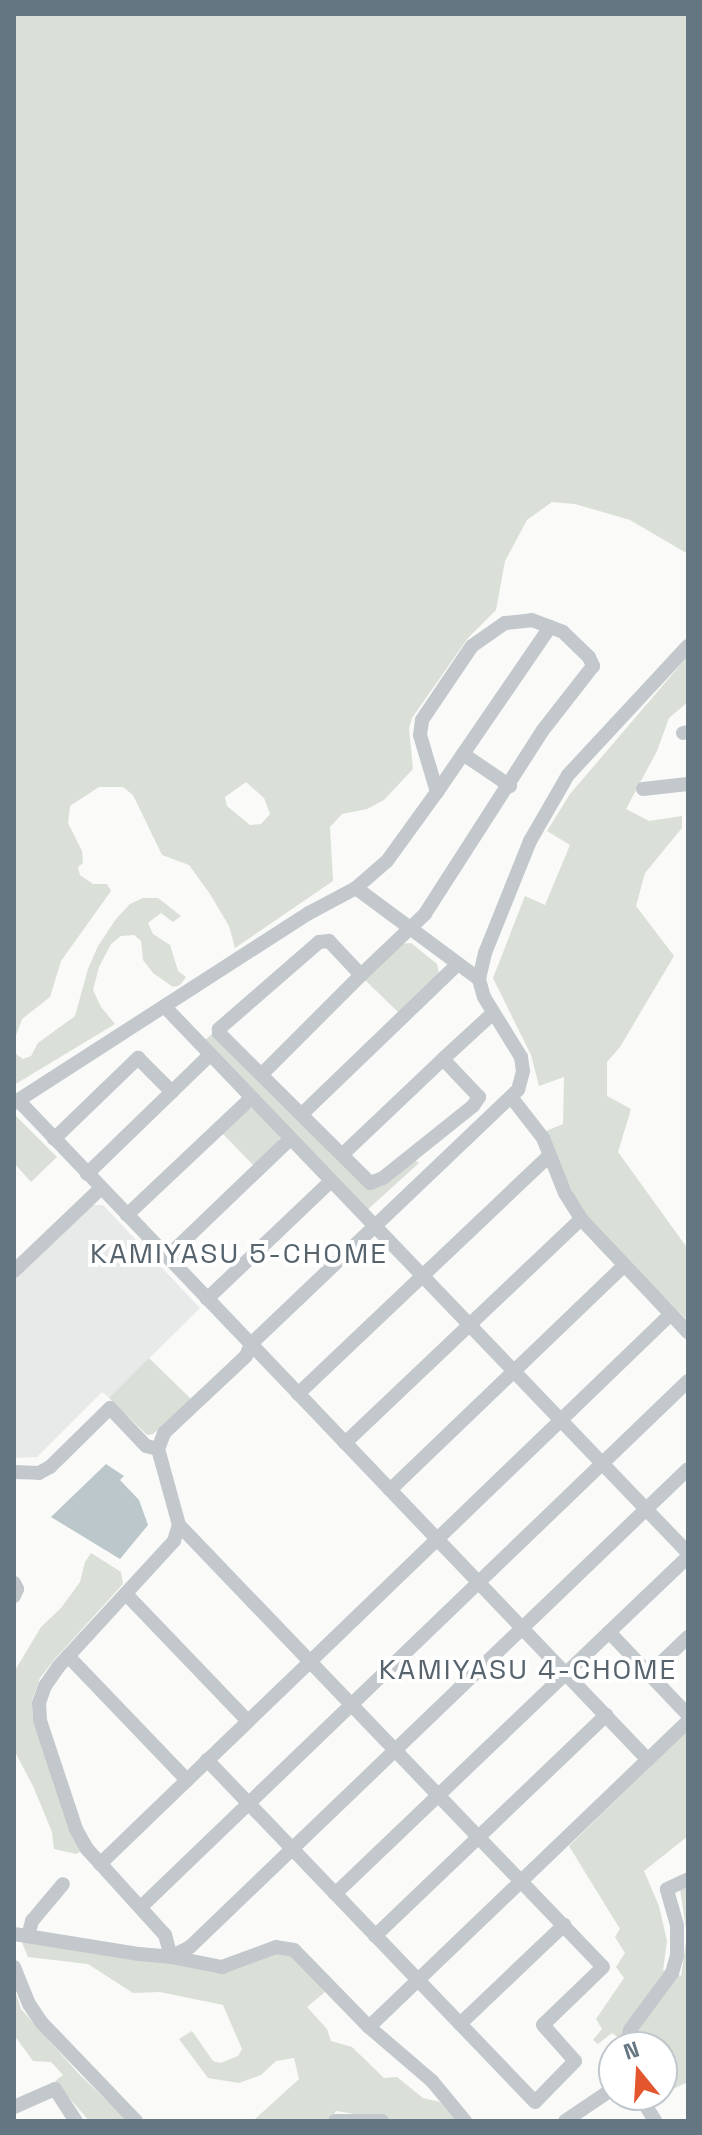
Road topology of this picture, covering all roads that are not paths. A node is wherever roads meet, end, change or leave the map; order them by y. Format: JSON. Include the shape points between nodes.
{"nodes":[{"id":1,"x":550,"y":627,"type":"junction"},
{"id":2,"x":688,"y":646,"type":"edge"},
{"id":3,"x":463,"y":754,"type":"junction"},
{"id":4,"x":688,"y":784,"type":"edge"},
{"id":5,"x":510,"y":786,"type":"junction"},
{"id":6,"x":643,"y":789,"type":"dead end"},
{"id":7,"x":437,"y":792,"type":"junction"},
{"id":8,"x":356,"y":888,"type":"junction"},
{"id":9,"x":409,"y":928,"type":"junction"},
{"id":10,"x":456,"y":966,"type":"junction"},
{"id":11,"x":361,"y":975,"type":"junction"},
{"id":12,"x":479,"y":979,"type":"junction"},
{"id":13,"x":166,"y":1008,"type":"junction"},
{"id":14,"x":493,"y":1013,"type":"junction"},
{"id":15,"x":210,"y":1055,"type":"junction"},
{"id":16,"x":443,"y":1059,"type":"junction"},
{"id":17,"x":263,"y":1073,"type":"junction"},
{"id":18,"x":172,"y":1092,"type":"junction"},
{"id":19,"x":511,"y":1097,"type":"junction"},
{"id":20,"x":251,"y":1098,"type":"junction"},
{"id":21,"x":16,"y":1102,"type":"edge"},
{"id":22,"x":303,"y":1113,"type":"junction"},
{"id":23,"x":54,"y":1139,"type":"junction"},
{"id":24,"x":290,"y":1139,"type":"junction"},
{"id":25,"x":343,"y":1154,"type":"junction"},
{"id":26,"x":549,"y":1156,"type":"junction"},
{"id":27,"x":87,"y":1174,"type":"junction"},
{"id":28,"x":330,"y":1182,"type":"junction"},
{"id":29,"x":100,"y":1189,"type":"junction"},
{"id":30,"x":127,"y":1215,"type":"junction"},
{"id":31,"x":581,"y":1219,"type":"junction"},
{"id":32,"x":374,"y":1227,"type":"junction"},
{"id":33,"x":167,"y":1257,"type":"junction"},
{"id":34,"x":625,"y":1265,"type":"junction"},
{"id":35,"x":14,"y":1271,"type":"edge"},
{"id":36,"x":422,"y":1277,"type":"junction"},
{"id":37,"x":207,"y":1299,"type":"junction"},
{"id":38,"x":671,"y":1314,"type":"junction"},
{"id":39,"x":469,"y":1326,"type":"junction"},
{"id":40,"x":688,"y":1332,"type":"edge"},
{"id":41,"x":251,"y":1344,"type":"junction"},
{"id":42,"x":513,"y":1372,"type":"junction"},
{"id":43,"x":688,"y":1381,"type":"edge"},
{"id":44,"x":298,"y":1394,"type":"junction"},
{"id":45,"x":560,"y":1421,"type":"junction"},
{"id":46,"x":345,"y":1443,"type":"junction"},
{"id":47,"x":158,"y":1449,"type":"junction"},
{"id":48,"x":602,"y":1464,"type":"junction"},
{"id":49,"x":688,"y":1469,"type":"edge"},
{"id":50,"x":14,"y":1472,"type":"edge"},
{"id":51,"x":390,"y":1490,"type":"junction"},
{"id":52,"x":646,"y":1509,"type":"junction"},
{"id":53,"x":179,"y":1525,"type":"junction"},
{"id":54,"x":437,"y":1539,"type":"junction"},
{"id":55,"x":688,"y":1555,"type":"edge"},
{"id":56,"x":14,"y":1583,"type":"edge"},
{"id":57,"x":479,"y":1583,"type":"junction"},
{"id":58,"x":126,"y":1594,"type":"junction"},
{"id":59,"x":14,"y":1596,"type":"edge"},
{"id":60,"x":522,"y":1628,"type":"junction"},
{"id":61,"x":609,"y":1632,"type":"junction"},
{"id":62,"x":688,"y":1637,"type":"edge"},
{"id":63,"x":68,"y":1656,"type":"junction"},
{"id":64,"x":311,"y":1661,"type":"junction"},
{"id":65,"x":566,"y":1674,"type":"junction"},
{"id":66,"x":649,"y":1674,"type":"junction"},
{"id":67,"x":353,"y":1704,"type":"junction"},
{"id":68,"x":606,"y":1715,"type":"junction"},
{"id":69,"x":688,"y":1715,"type":"edge"},
{"id":70,"x":248,"y":1721,"type":"junction"},
{"id":71,"x":688,"y":1721,"type":"edge"},
{"id":72,"x":396,"y":1749,"type":"junction"},
{"id":73,"x":207,"y":1760,"type":"junction"},
{"id":74,"x":648,"y":1760,"type":"junction"},
{"id":75,"x":187,"y":1780,"type":"junction"},
{"id":76,"x":440,"y":1794,"type":"junction"},
{"id":77,"x":249,"y":1804,"type":"junction"},
{"id":78,"x":480,"y":1836,"type":"junction"},
{"id":79,"x":293,"y":1849,"type":"junction"},
{"id":80,"x":100,"y":1864,"type":"junction"},
{"id":81,"x":688,"y":1879,"type":"edge"},
{"id":82,"x":522,"y":1881,"type":"junction"},
{"id":83,"x":63,"y":1884,"type":"dead end"},
{"id":84,"x":335,"y":1894,"type":"junction"},
{"id":85,"x":141,"y":1907,"type":"junction"},
{"id":86,"x":564,"y":1925,"type":"junction"},
{"id":87,"x":21,"y":1935,"type":"edge"},
{"id":88,"x":375,"y":1936,"type":"junction"},
{"id":89,"x":171,"y":1957,"type":"junction"},
{"id":90,"x":14,"y":1967,"type":"edge"},
{"id":91,"x":418,"y":1981,"type":"junction"},
{"id":92,"x":460,"y":2024,"type":"junction"},
{"id":93,"x":369,"y":2027,"type":"junction"},
{"id":94,"x":630,"y":2031,"type":"edge"},
{"id":95,"x":598,"y":2099,"type":"edge"},
{"id":96,"x":14,"y":2107,"type":"edge"},
{"id":97,"x":76,"y":2121,"type":"edge"},
{"id":98,"x":136,"y":2121,"type":"edge"},
{"id":99,"x":335,"y":2121,"type":"edge"},
{"id":100,"x":382,"y":2121,"type":"edge"},
{"id":101,"x":465,"y":2121,"type":"edge"},
{"id":102,"x":565,"y":2121,"type":"edge"}],
"edges":[{"from":1,"to":3,"type":"street"},
{"from":1,"to":5,"type":"street","via":[[581,648],[593,666],[543,730]]},
{"from":1,"to":7,"type":"street","via":[[532,620],[505,623],[472,646],[422,720],[420,735]]},
{"from":2,"to":12,"type":"street","via":[[585,754],[545,811]]},
{"from":3,"to":5,"type":"street"},
{"from":3,"to":7,"type":"street"},
{"from":4,"to":6,"type":"street"},
{"from":5,"to":9,"type":"street","via":[[425,914]]},
{"from":7,"to":8,"type":"street","via":[[387,861]]},
{"from":8,"to":9,"type":"street"},
{"from":8,"to":13,"type":"street"},
{"from":9,"to":10,"type":"street"},
{"from":9,"to":11,"type":"street"},
{"from":10,"to":12,"type":"street"},
{"from":10,"to":22,"type":"street"},
{"from":11,"to":17,"type":"street"},
{"from":11,"to":17,"type":"street","via":[[329,941],[319,942],[219,1029]]},
{"from":12,"to":14,"type":"street"},
{"from":13,"to":15,"type":"street"},
{"from":13,"to":21,"type":"street"},
{"from":14,"to":16,"type":"street"},
{"from":14,"to":19,"type":"street","via":[[521,1057],[523,1071]]},
{"from":15,"to":18,"type":"street"},
{"from":15,"to":20,"type":"street"},
{"from":16,"to":25,"type":"street"},
{"from":16,"to":25,"type":"street","via":[[479,1097],[473,1106],[370,1183]]},
{"from":17,"to":22,"type":"street"},
{"from":18,"to":23,"type":"street","via":[[138,1058]]},
{"from":18,"to":27,"type":"street"},
{"from":19,"to":26,"type":"street","via":[[543,1138]]},
{"from":19,"to":32,"type":"street"},
{"from":20,"to":24,"type":"street"},
{"from":20,"to":30,"type":"street"},
{"from":21,"to":23,"type":"street"},
{"from":22,"to":25,"type":"street"},
{"from":23,"to":27,"type":"street"},
{"from":24,"to":28,"type":"street"},
{"from":24,"to":33,"type":"street"},
{"from":26,"to":31,"type":"street"},
{"from":26,"to":36,"type":"street"},
{"from":27,"to":29,"type":"street"},
{"from":28,"to":32,"type":"street"},
{"from":28,"to":37,"type":"street"},
{"from":29,"to":30,"type":"street"},
{"from":29,"to":35,"type":"street"},
{"from":30,"to":33,"type":"street"},
{"from":31,"to":34,"type":"street"},
{"from":31,"to":39,"type":"street"},
{"from":32,"to":36,"type":"street"},
{"from":32,"to":41,"type":"street"},
{"from":33,"to":37,"type":"street"},
{"from":34,"to":38,"type":"street"},
{"from":34,"to":42,"type":"street"},
{"from":36,"to":39,"type":"street"},
{"from":36,"to":44,"type":"street"},
{"from":37,"to":41,"type":"street"},
{"from":38,"to":40,"type":"street"},
{"from":38,"to":45,"type":"street"},
{"from":39,"to":42,"type":"street"},
{"from":39,"to":46,"type":"street"},
{"from":41,"to":44,"type":"street"},
{"from":41,"to":47,"type":"street","via":[[246,1356],[164,1433]]},
{"from":42,"to":45,"type":"street"},
{"from":42,"to":51,"type":"street"},
{"from":43,"to":48,"type":"street"},
{"from":44,"to":46,"type":"street"},
{"from":45,"to":48,"type":"street"},
{"from":45,"to":54,"type":"street"},
{"from":46,"to":51,"type":"street"},
{"from":47,"to":50,"type":"street","via":[[146,1446],[110,1408],[50,1467],[39,1473]]},
{"from":47,"to":53,"type":"street"},
{"from":48,"to":52,"type":"street"},
{"from":48,"to":57,"type":"street"},
{"from":49,"to":52,"type":"street"},
{"from":51,"to":54,"type":"street"},
{"from":52,"to":55,"type":"street"},
{"from":52,"to":60,"type":"street"},
{"from":53,"to":58,"type":"street","via":[[174,1541]]},
{"from":53,"to":64,"type":"street"},
{"from":54,"to":57,"type":"street"},
{"from":54,"to":64,"type":"street"},
{"from":55,"to":61,"type":"street"},
{"from":56,"to":59,"type":"street"},
{"from":57,"to":60,"type":"street"},
{"from":57,"to":67,"type":"street"},
{"from":58,"to":63,"type":"street"},
{"from":58,"to":70,"type":"street"},
{"from":60,"to":65,"type":"street"},
{"from":60,"to":72,"type":"street"},
{"from":61,"to":65,"type":"street"},
{"from":61,"to":66,"type":"street"},
{"from":62,"to":66,"type":"street"},
{"from":63,"to":75,"type":"street"},
{"from":63,"to":80,"type":"street","via":[[45,1686],[40,1721],[76,1829]]},
{"from":64,"to":67,"type":"street"},
{"from":64,"to":70,"type":"street"},
{"from":65,"to":68,"type":"street"},
{"from":65,"to":76,"type":"street"},
{"from":66,"to":69,"type":"street"},
{"from":67,"to":72,"type":"street"},
{"from":67,"to":77,"type":"street"},
{"from":68,"to":74,"type":"street"},
{"from":68,"to":78,"type":"street"},
{"from":70,"to":73,"type":"street"},
{"from":71,"to":74,"type":"street"},
{"from":72,"to":76,"type":"street"},
{"from":72,"to":79,"type":"street"},
{"from":73,"to":75,"type":"street"},
{"from":73,"to":77,"type":"street"},
{"from":74,"to":82,"type":"street"},
{"from":75,"to":80,"type":"street"},
{"from":76,"to":78,"type":"street"},
{"from":76,"to":84,"type":"street"},
{"from":77,"to":79,"type":"street"},
{"from":77,"to":85,"type":"street"},
{"from":78,"to":82,"type":"street"},
{"from":78,"to":88,"type":"street"},
{"from":79,"to":84,"type":"street"},
{"from":79,"to":89,"type":"street","via":[[190,1947]]},
{"from":80,"to":85,"type":"street"},
{"from":81,"to":94,"type":"street","via":[[667,1889],[677,1925],[672,1973]]},
{"from":82,"to":86,"type":"street"},
{"from":82,"to":91,"type":"street"},
{"from":83,"to":87,"type":"street"},
{"from":84,"to":88,"type":"street"},
{"from":85,"to":89,"type":"street","via":[[165,1935]]},
{"from":86,"to":92,"type":"street"},
{"from":86,"to":92,"type":"street","via":[[603,1967],[543,2025],[575,2061],[535,2102]]},
{"from":87,"to":89,"type":"street"},
{"from":88,"to":91,"type":"street"},
{"from":89,"to":93,"type":"street","via":[[222,1967],[284,1946],[294,1950]]},
{"from":90,"to":98,"type":"street","via":[[42,2023]]},
{"from":91,"to":92,"type":"street"},
{"from":91,"to":93,"type":"street"},
{"from":93,"to":101,"type":"street","via":[[432,2081]]},
{"from":95,"to":102,"type":"street"},
{"from":96,"to":97,"type":"street","via":[[55,2089]]},
{"from":99,"to":100,"type":"street"}]}
